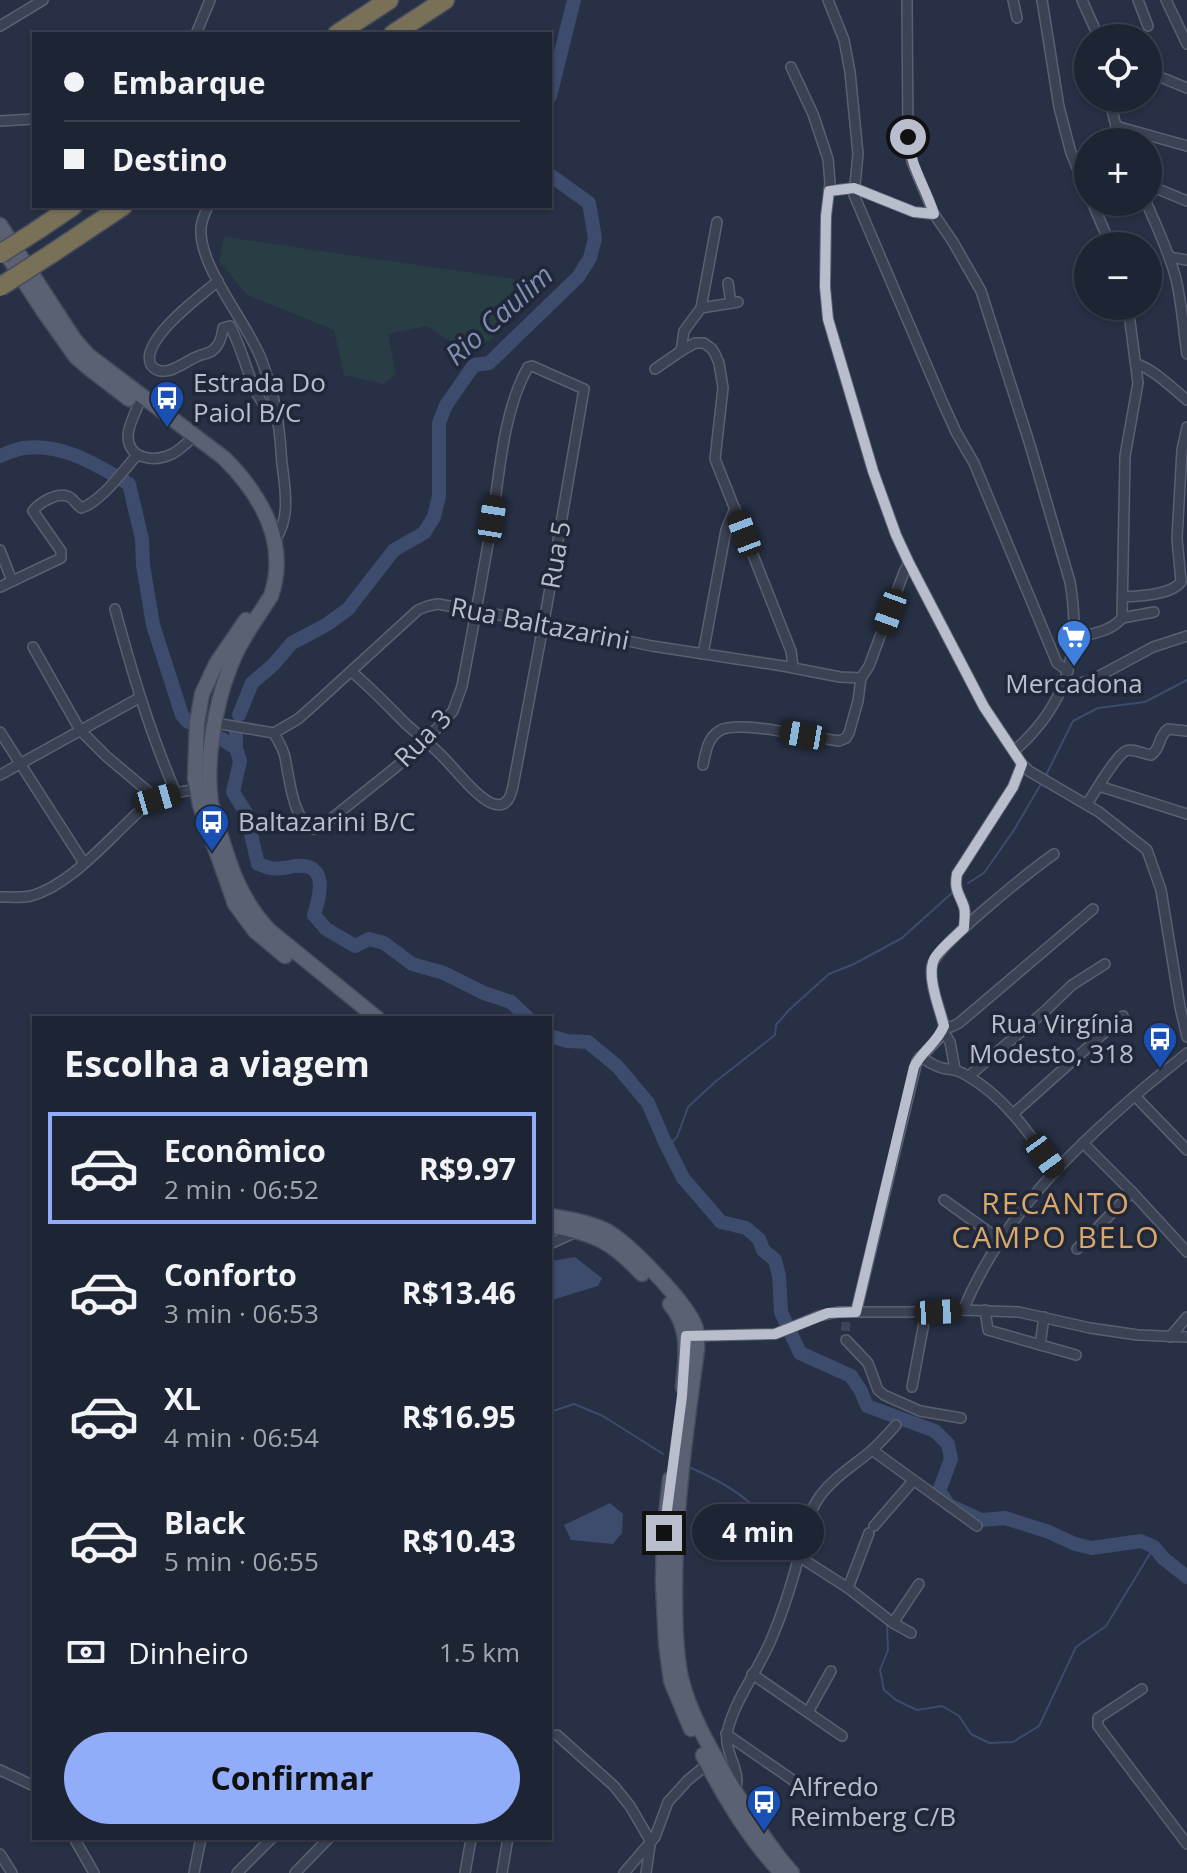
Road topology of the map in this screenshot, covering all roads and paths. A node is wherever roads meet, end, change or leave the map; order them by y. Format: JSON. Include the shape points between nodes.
{"nodes":[{"id":1,"x":43,"y":0,"type":"edge"},
{"id":2,"x":210,"y":0,"type":"edge"},
{"id":3,"x":389,"y":0,"type":"edge"},
{"id":4,"x":445,"y":0,"type":"edge"},
{"id":5,"x":828,"y":0,"type":"edge"},
{"id":6,"x":907,"y":0,"type":"edge"},
{"id":7,"x":1013,"y":0,"type":"edge"},
{"id":8,"x":1042,"y":0,"type":"edge"},
{"id":9,"x":1082,"y":0,"type":"edge"},
{"id":10,"x":1138,"y":0,"type":"edge"},
{"id":11,"x":1166,"y":0,"type":"edge"},
{"id":12,"x":1017,"y":18,"type":"dead end"},
{"id":13,"x":1093,"y":24,"type":"edge"},
{"id":14,"x":1147,"y":24,"type":"edge"},
{"id":15,"x":0,"y":26,"type":"edge"},
{"id":16,"x":197,"y":32,"type":"edge"},
{"id":17,"x":340,"y":32,"type":"edge"},
{"id":18,"x":396,"y":32,"type":"edge"},
{"id":19,"x":1187,"y":44,"type":"edge"},
{"id":20,"x":791,"y":67,"type":"dead end"},
{"id":21,"x":1162,"y":78,"type":"edge"},
{"id":22,"x":1187,"y":88,"type":"edge"},
{"id":23,"x":1112,"y":112,"type":"edge"},
{"id":24,"x":32,"y":119,"type":"edge"},
{"id":25,"x":0,"y":121,"type":"edge"},
{"id":26,"x":1116,"y":126,"type":"joint"},
{"id":27,"x":1187,"y":146,"type":"edge"},
{"id":28,"x":1074,"y":160,"type":"edge"},
{"id":29,"x":854,"y":188,"type":"junction"},
{"id":30,"x":829,"y":191,"type":"junction"},
{"id":31,"x":1162,"y":191,"type":"edge"},
{"id":32,"x":1187,"y":201,"type":"edge"},
{"id":33,"x":70,"y":208,"type":"edge"},
{"id":34,"x":120,"y":208,"type":"edge"},
{"id":35,"x":207,"y":208,"type":"edge"},
{"id":36,"x":934,"y":214,"type":"junction"},
{"id":37,"x":1152,"y":216,"type":"edge"},
{"id":38,"x":717,"y":222,"type":"dead end"},
{"id":39,"x":0,"y":225,"type":"edge"},
{"id":40,"x":0,"y":244,"type":"edge"},
{"id":41,"x":0,"y":254,"type":"edge"},
{"id":42,"x":1169,"y":257,"type":"junction"},
{"id":43,"x":1187,"y":260,"type":"edge"},
{"id":44,"x":218,"y":281,"type":"junction"},
{"id":45,"x":728,"y":283,"type":"dead end"},
{"id":46,"x":0,"y":287,"type":"edge"},
{"id":47,"x":701,"y":308,"type":"junction"},
{"id":48,"x":1130,"y":320,"type":"edge"},
{"id":49,"x":1187,"y":350,"type":"edge"},
{"id":50,"x":681,"y":351,"type":"junction"},
{"id":51,"x":1137,"y":364,"type":"junction"},
{"id":52,"x":655,"y":369,"type":"dead end"},
{"id":53,"x":584,"y":389,"type":"joint"},
{"id":54,"x":1187,"y":400,"type":"edge"},
{"id":55,"x":138,"y":405,"type":"junction"},
{"id":56,"x":278,"y":423,"type":"junction"},
{"id":57,"x":1187,"y":427,"type":"edge"},
{"id":58,"x":188,"y":442,"type":"junction"},
{"id":59,"x":137,"y":455,"type":"junction"},
{"id":60,"x":735,"y":508,"type":"junction"},
{"id":61,"x":275,"y":540,"type":"junction"},
{"id":62,"x":0,"y":550,"type":"edge"},
{"id":63,"x":909,"y":563,"type":"junction"},
{"id":64,"x":1183,"y":565,"type":"edge"},
{"id":65,"x":12,"y":581,"type":"junction"},
{"id":66,"x":0,"y":587,"type":"edge"},
{"id":67,"x":1123,"y":597,"type":"junction"},
{"id":68,"x":115,"y":609,"type":"dead end"},
{"id":69,"x":476,"y":611,"type":"junction"},
{"id":70,"x":1154,"y":612,"type":"dead end"},
{"id":71,"x":1122,"y":618,"type":"junction"},
{"id":72,"x":543,"y":624,"type":"junction"},
{"id":73,"x":1187,"y":636,"type":"edge"},
{"id":74,"x":1073,"y":638,"type":"junction"},
{"id":75,"x":33,"y":647,"type":"dead end"},
{"id":76,"x":703,"y":654,"type":"junction"},
{"id":77,"x":793,"y":667,"type":"junction"},
{"id":78,"x":1068,"y":671,"type":"junction"},
{"id":79,"x":352,"y":672,"type":"junction"},
{"id":80,"x":861,"y":678,"type":"junction"},
{"id":81,"x":206,"y":686,"type":"junction"},
{"id":82,"x":1064,"y":686,"type":"junction"},
{"id":83,"x":222,"y":690,"type":"junction"},
{"id":84,"x":139,"y":698,"type":"junction"},
{"id":85,"x":215,"y":723,"type":"junction"},
{"id":86,"x":80,"y":730,"type":"junction"},
{"id":87,"x":1187,"y":731,"type":"edge"},
{"id":88,"x":0,"y":732,"type":"edge"},
{"id":89,"x":274,"y":733,"type":"junction"},
{"id":90,"x":196,"y":738,"type":"junction"},
{"id":91,"x":425,"y":741,"type":"junction"},
{"id":92,"x":212,"y":744,"type":"junction"},
{"id":93,"x":1014,"y":751,"type":"junction"},
{"id":94,"x":1022,"y":764,"type":"junction"},
{"id":95,"x":19,"y":765,"type":"junction"},
{"id":96,"x":703,"y":765,"type":"dead end"},
{"id":97,"x":0,"y":775,"type":"edge"},
{"id":98,"x":201,"y":785,"type":"junction"},
{"id":99,"x":1099,"y":786,"type":"junction"},
{"id":100,"x":178,"y":792,"type":"junction"},
{"id":101,"x":157,"y":799,"type":"junction"},
{"id":102,"x":1087,"y":804,"type":"junction"},
{"id":103,"x":1187,"y":814,"type":"edge"},
{"id":104,"x":1054,"y":854,"type":"dead end"},
{"id":105,"x":84,"y":863,"type":"junction"},
{"id":106,"x":0,"y":897,"type":"edge"},
{"id":107,"x":965,"y":909,"type":"junction"},
{"id":108,"x":1093,"y":909,"type":"dead end"},
{"id":109,"x":980,"y":915,"type":"junction"},
{"id":110,"x":964,"y":928,"type":"junction"},
{"id":111,"x":1105,"y":964,"type":"dead end"},
{"id":112,"x":361,"y":1016,"type":"edge"},
{"id":113,"x":375,"y":1016,"type":"edge"},
{"id":114,"x":1123,"y":1016,"type":"dead end"},
{"id":115,"x":944,"y":1029,"type":"junction"},
{"id":116,"x":1187,"y":1037,"type":"edge"},
{"id":117,"x":1187,"y":1053,"type":"edge"},
{"id":118,"x":920,"y":1057,"type":"junction"},
{"id":119,"x":955,"y":1069,"type":"junction"},
{"id":120,"x":969,"y":1076,"type":"junction"},
{"id":121,"x":1135,"y":1096,"type":"junction"},
{"id":122,"x":1014,"y":1113,"type":"junction"},
{"id":123,"x":1083,"y":1143,"type":"junction"},
{"id":124,"x":1187,"y":1150,"type":"edge"},
{"id":125,"x":1055,"y":1170,"type":"junction"},
{"id":126,"x":1132,"y":1192,"type":"junction"},
{"id":127,"x":944,"y":1200,"type":"dead end"},
{"id":128,"x":552,"y":1216,"type":"edge"},
{"id":129,"x":552,"y":1225,"type":"edge"},
{"id":130,"x":578,"y":1231,"type":"junction"},
{"id":131,"x":1000,"y":1240,"type":"junction"},
{"id":132,"x":552,"y":1243,"type":"edge"},
{"id":133,"x":1077,"y":1249,"type":"dead end"},
{"id":134,"x":1187,"y":1252,"type":"edge"},
{"id":135,"x":963,"y":1310,"type":"junction"},
{"id":136,"x":985,"y":1310,"type":"junction"},
{"id":137,"x":926,"y":1312,"type":"junction"},
{"id":138,"x":850,"y":1315,"type":"junction"},
{"id":139,"x":1044,"y":1317,"type":"junction"},
{"id":140,"x":1187,"y":1317,"type":"edge"},
{"id":141,"x":692,"y":1336,"type":"junction"},
{"id":142,"x":1170,"y":1337,"type":"junction"},
{"id":143,"x":1187,"y":1337,"type":"edge"},
{"id":144,"x":846,"y":1340,"type":"tunnel mouth"},
{"id":145,"x":1040,"y":1345,"type":"junction"},
{"id":146,"x":1076,"y":1355,"type":"dead end"},
{"id":147,"x":912,"y":1387,"type":"dead end"},
{"id":148,"x":961,"y":1418,"type":"dead end"},
{"id":149,"x":896,"y":1425,"type":"dead end"},
{"id":150,"x":872,"y":1450,"type":"junction"},
{"id":151,"x":913,"y":1481,"type":"junction"},
{"id":152,"x":977,"y":1526,"type":"dead end"},
{"id":153,"x":798,"y":1556,"type":"junction"},
{"id":154,"x":919,"y":1584,"type":"dead end"},
{"id":155,"x":848,"y":1588,"type":"junction"},
{"id":156,"x":893,"y":1623,"type":"junction"},
{"id":157,"x":911,"y":1633,"type":"dead end"},
{"id":158,"x":831,"y":1671,"type":"dead end"},
{"id":159,"x":752,"y":1674,"type":"junction"},
{"id":160,"x":1142,"y":1689,"type":"dead end"},
{"id":161,"x":808,"y":1712,"type":"junction"},
{"id":162,"x":726,"y":1734,"type":"junction"},
{"id":163,"x":557,"y":1735,"type":"dead end"},
{"id":164,"x":842,"y":1736,"type":"dead end"},
{"id":165,"x":712,"y":1761,"type":"junction"},
{"id":166,"x":0,"y":1770,"type":"edge"},
{"id":167,"x":797,"y":1783,"type":"dead end"},
{"id":168,"x":32,"y":1785,"type":"edge"},
{"id":169,"x":732,"y":1795,"type":"junction"},
{"id":170,"x":75,"y":1840,"type":"edge"},
{"id":171,"x":201,"y":1840,"type":"edge"},
{"id":172,"x":270,"y":1840,"type":"edge"},
{"id":173,"x":327,"y":1840,"type":"edge"},
{"id":174,"x":471,"y":1840,"type":"edge"},
{"id":175,"x":508,"y":1840,"type":"edge"},
{"id":176,"x":651,"y":1842,"type":"junction"},
{"id":177,"x":1187,"y":1844,"type":"edge"},
{"id":178,"x":0,"y":1854,"type":"edge"},
{"id":179,"x":631,"y":1870,"type":"edge"},
{"id":180,"x":12,"y":1873,"type":"edge"},
{"id":181,"x":94,"y":1873,"type":"edge"},
{"id":182,"x":194,"y":1873,"type":"edge"},
{"id":183,"x":237,"y":1873,"type":"edge"},
{"id":184,"x":295,"y":1873,"type":"edge"},
{"id":185,"x":465,"y":1873,"type":"edge"},
{"id":186,"x":502,"y":1873,"type":"edge"},
{"id":187,"x":646,"y":1873,"type":"edge"},
{"id":188,"x":781,"y":1873,"type":"edge"},
{"id":189,"x":792,"y":1873,"type":"edge"}],
"edges":[{"from":1,"to":15,"type":"street"},
{"from":2,"to":16,"type":"street"},
{"from":3,"to":17,"type":"highway"},
{"from":4,"to":18,"type":"highway"},
{"from":5,"to":29,"type":"street","via":[[850,72],[858,154]]},
{"from":6,"to":36,"type":"street","via":[[910,150]]},
{"from":7,"to":12,"type":"street"},
{"from":8,"to":28,"type":"street","via":[[1059,107]]},
{"from":9,"to":13,"type":"street"},
{"from":10,"to":14,"type":"street"},
{"from":11,"to":19,"type":"street"},
{"from":20,"to":30,"type":"street","via":[[823,142]]},
{"from":21,"to":22,"type":"street"},
{"from":23,"to":26,"type":"street"},
{"from":24,"to":25,"type":"street"},
{"from":26,"to":27,"type":"street"},
{"from":29,"to":30,"type":"street"},
{"from":29,"to":36,"type":"street","via":[[914,212]]},
{"from":29,"to":78,"type":"street","via":[[1045,635],[1059,665]]},
{"from":30,"to":63,"type":"street","via":[[828,319],[873,471]]},
{"from":31,"to":32,"type":"street"},
{"from":33,"to":41,"type":"highway","bridge":true},
{"from":34,"to":46,"type":"highway","bridge":true},
{"from":35,"to":44,"type":"street","via":[[200,230]]},
{"from":36,"to":74,"type":"street","via":[[988,311],[1070,582]]},
{"from":37,"to":42,"type":"street"},
{"from":38,"to":47,"type":"street"},
{"from":39,"to":61,"type":"main road","via":[[81,347],[224,458],[262,506]]},
{"from":40,"to":55,"type":"main road","via":[[76,357]]},
{"from":42,"to":43,"type":"street"},
{"from":42,"to":49,"type":"street"},
{"from":44,"to":56,"type":"street","via":[[256,346]]},
{"from":44,"to":56,"type":"street","via":[[178,315],[149,360],[161,371],[176,368],[215,349],[223,328],[230,326],[255,391]]},
{"from":45,"to":47,"type":"street","via":[[735,302]]},
{"from":47,"to":50,"type":"street","via":[[684,331]]},
{"from":48,"to":51,"type":"street"},
{"from":50,"to":52,"type":"street"},
{"from":50,"to":60,"type":"street","via":[[704,343],[719,363],[723,388],[715,459]]},
{"from":51,"to":54,"type":"street"},
{"from":51,"to":67,"type":"street","via":[[1138,392],[1124,469]]},
{"from":53,"to":69,"type":"street","name":"Rua 3","via":[[529,366],[516,392]]},
{"from":53,"to":72,"type":"street","name":"Rua 5"},
{"from":55,"to":58,"type":"main road"},
{"from":55,"to":59,"type":"street","via":[[128,434]]},
{"from":56,"to":61,"type":"street","via":[[285,502]]},
{"from":57,"to":64,"type":"street","via":[[1178,524]]},
{"from":58,"to":59,"type":"street","via":[[171,455],[148,460]]},
{"from":58,"to":81,"type":"main road","via":[[240,486],[260,522],[270,557],[265,590]]},
{"from":59,"to":65,"type":"street","via":[[87,507],[64,495],[39,503],[33,511],[61,558]]},
{"from":60,"to":76,"type":"street","via":[[726,530]]},
{"from":60,"to":77,"type":"street"},
{"from":61,"to":83,"type":"main road","via":[[277,571],[271,596],[230,665]]},
{"from":62,"to":65,"type":"street"},
{"from":63,"to":80,"type":"street"},
{"from":63,"to":93,"type":"street","via":[[984,707]]},
{"from":64,"to":67,"type":"street","via":[[1176,588]]},
{"from":65,"to":66,"type":"street"},
{"from":67,"to":71,"type":"street"},
{"from":68,"to":84,"type":"street"},
{"from":69,"to":72,"type":"street","name":"Rua Baltazarini"},
{"from":69,"to":79,"type":"street","name":"Rua Baltazarini","via":[[438,604],[418,610]]},
{"from":69,"to":91,"type":"street","name":"Rua 3","via":[[458,701]]},
{"from":70,"to":71,"type":"street"},
{"from":71,"to":74,"type":"street","via":[[1109,629]]},
{"from":72,"to":76,"type":"street","name":"Rua Baltazarini"},
{"from":72,"to":91,"type":"street","name":"Rua 5","via":[[506,802],[496,805],[482,797]]},
{"from":73,"to":82,"type":"street","via":[[1153,647],[1090,681]]},
{"from":74,"to":78,"type":"street"},
{"from":75,"to":86,"type":"street"},
{"from":76,"to":77,"type":"street","name":"Rua Baltazarini"},
{"from":77,"to":80,"type":"street","name":"Rua Baltazarini"},
{"from":78,"to":82,"type":"street"},
{"from":79,"to":89,"type":"street","name":"Rua Baltazarini"},
{"from":79,"to":91,"type":"street"},
{"from":80,"to":96,"type":"street","via":[[843,740],[728,727],[710,740]]},
{"from":81,"to":83,"type":"main road"},
{"from":81,"to":90,"type":"main road"},
{"from":82,"to":93,"type":"street","via":[[1047,715]]},
{"from":83,"to":85,"type":"main road"},
{"from":84,"to":86,"type":"street"},
{"from":84,"to":100,"type":"street"},
{"from":85,"to":89,"type":"street"},
{"from":85,"to":92,"type":"main road"},
{"from":86,"to":95,"type":"street"},
{"from":86,"to":101,"type":"street"},
{"from":87,"to":99,"type":"street","via":[[1168,729],[1151,755],[1126,751]]},
{"from":88,"to":95,"type":"street"},
{"from":89,"to":91,"type":"street","name":"Rua 3","via":[[296,808],[313,829]]},
{"from":90,"to":92,"type":"main road"},
{"from":90,"to":98,"type":"main road"},
{"from":92,"to":98,"type":"main road"},
{"from":93,"to":94,"type":"street"},
{"from":94,"to":102,"type":"street"},
{"from":94,"to":107,"type":"street","via":[[957,874],[957,892]]},
{"from":95,"to":97,"type":"street"},
{"from":95,"to":105,"type":"street"},
{"from":98,"to":100,"type":"street"},
{"from":98,"to":112,"type":"main road","via":[[204,818],[235,904],[255,931]]},
{"from":98,"to":113,"type":"main road","via":[[237,885],[255,917]]},
{"from":99,"to":102,"type":"street"},
{"from":99,"to":103,"type":"street"},
{"from":100,"to":101,"type":"street"},
{"from":101,"to":105,"type":"street"},
{"from":102,"to":116,"type":"street","via":[[1143,845],[1151,858]]},
{"from":104,"to":109,"type":"street"},
{"from":105,"to":106,"type":"street","via":[[44,891]]},
{"from":107,"to":109,"type":"street"},
{"from":107,"to":110,"type":"street"},
{"from":108,"to":115,"type":"street","via":[[970,1014]]},
{"from":109,"to":110,"type":"street"},
{"from":110,"to":115,"type":"street","via":[[931,967]]},
{"from":111,"to":120,"type":"street","via":[[1072,985]]},
{"from":114,"to":122,"type":"street"},
{"from":115,"to":118,"type":"street"},
{"from":115,"to":119,"type":"street"},
{"from":117,"to":121,"type":"street"},
{"from":118,"to":119,"type":"street"},
{"from":118,"to":138,"type":"street"},
{"from":119,"to":120,"type":"street"},
{"from":120,"to":122,"type":"street"},
{"from":121,"to":123,"type":"street"},
{"from":121,"to":124,"type":"street"},
{"from":122,"to":125,"type":"street"},
{"from":123,"to":125,"type":"street"},
{"from":123,"to":126,"type":"street"},
{"from":125,"to":131,"type":"street"},
{"from":126,"to":133,"type":"street"},
{"from":126,"to":134,"type":"street"},
{"from":127,"to":131,"type":"street"},
{"from":128,"to":141,"type":"main road","via":[[591,1224],[630,1248],[681,1302],[693,1322]]},
{"from":129,"to":130,"type":"main road"},
{"from":130,"to":132,"type":"street"},
{"from":130,"to":141,"type":"main road","via":[[610,1244],[636,1267]]},
{"from":131,"to":135,"type":"street"},
{"from":135,"to":136,"type":"street"},
{"from":135,"to":137,"type":"street"},
{"from":136,"to":139,"type":"street"},
{"from":136,"to":145,"type":"street","via":[[988,1330]]},
{"from":137,"to":138,"type":"street"},
{"from":137,"to":147,"type":"street"},
{"from":138,"to":141,"type":"street","via":[[828,1313],[764,1335]]},
{"from":139,"to":142,"type":"street"},
{"from":139,"to":145,"type":"street"},
{"from":140,"to":142,"type":"street"},
{"from":141,"to":165,"type":"main road","via":[[664,1533],[663,1583],[671,1681]]},
{"from":142,"to":143,"type":"street"},
{"from":144,"to":148,"type":"street","via":[[868,1363],[884,1395],[920,1411]]},
{"from":145,"to":146,"type":"street"},
{"from":149,"to":150,"type":"street"},
{"from":150,"to":151,"type":"street"},
{"from":150,"to":153,"type":"street","via":[[821,1495]]},
{"from":151,"to":152,"type":"street"},
{"from":151,"to":155,"type":"street","via":[[872,1530]]},
{"from":153,"to":155,"type":"street"},
{"from":153,"to":159,"type":"street","via":[[773,1637]]},
{"from":154,"to":156,"type":"street"},
{"from":155,"to":156,"type":"street"},
{"from":156,"to":157,"type":"street"},
{"from":158,"to":161,"type":"street"},
{"from":159,"to":161,"type":"street"},
{"from":159,"to":162,"type":"street"},
{"from":160,"to":177,"type":"street","via":[[1098,1718],[1098,1726]]},
{"from":161,"to":164,"type":"street"},
{"from":162,"to":167,"type":"street"},
{"from":162,"to":169,"type":"street","via":[[739,1779]]},
{"from":163,"to":176,"type":"street","via":[[614,1786]]},
{"from":165,"to":169,"type":"main road"},
{"from":165,"to":176,"type":"street","via":[[668,1802]]},
{"from":166,"to":168,"type":"street"},
{"from":169,"to":188,"type":"main road","via":[[760,1849]]},
{"from":169,"to":189,"type":"main road"},
{"from":170,"to":181,"type":"street"},
{"from":171,"to":182,"type":"street"},
{"from":172,"to":183,"type":"street"},
{"from":173,"to":184,"type":"street"},
{"from":174,"to":185,"type":"street"},
{"from":175,"to":186,"type":"street"},
{"from":176,"to":179,"type":"street"},
{"from":176,"to":187,"type":"street"},
{"from":178,"to":180,"type":"street"}]}
